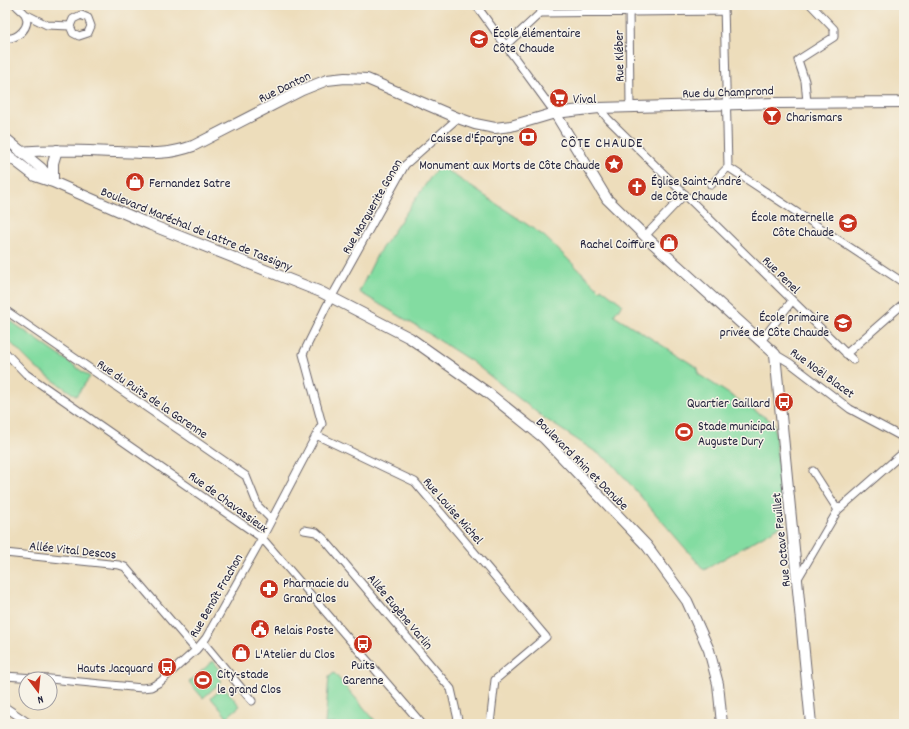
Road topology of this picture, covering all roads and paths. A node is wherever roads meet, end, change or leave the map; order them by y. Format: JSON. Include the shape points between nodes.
{"nodes":[{"id":1,"x":16,"y":5,"type":"edge"},
{"id":2,"x":476,"y":5,"type":"edge"},
{"id":3,"x":549,"y":5,"type":"edge"},
{"id":4,"x":811,"y":5,"type":"edge"},
{"id":5,"x":629,"y":8,"type":"edge"},
{"id":6,"x":724,"y":8,"type":"edge"},
{"id":7,"x":541,"y":13,"type":"junction"},
{"id":8,"x":25,"y":14,"type":"junction"},
{"id":9,"x":70,"y":26,"type":"dead end"},
{"id":10,"x":5,"y":38,"type":"edge"},
{"id":11,"x":506,"y":45,"type":"junction"},
{"id":12,"x":807,"y":102,"type":"junction"},
{"id":13,"x":904,"y":102,"type":"edge"},
{"id":14,"x":727,"y":105,"type":"junction"},
{"id":15,"x":630,"y":107,"type":"junction"},
{"id":16,"x":599,"y":108,"type":"junction"},
{"id":17,"x":555,"y":113,"type":"junction"},
{"id":18,"x":458,"y":118,"type":"junction"},
{"id":19,"x":5,"y":138,"type":"edge"},
{"id":20,"x":56,"y":150,"type":"junction"},
{"id":21,"x":21,"y":152,"type":"junction"},
{"id":22,"x":6,"y":154,"type":"edge"},
{"id":23,"x":728,"y":167,"type":"junction"},
{"id":24,"x":53,"y":182,"type":"junction"},
{"id":25,"x":711,"y":184,"type":"dead end"},
{"id":26,"x":685,"y":194,"type":"junction"},
{"id":27,"x":645,"y":236,"type":"junction"},
{"id":28,"x":904,"y":283,"type":"edge"},
{"id":29,"x":332,"y":297,"type":"junction"},
{"id":30,"x":792,"y":301,"type":"junction"},
{"id":31,"x":904,"y":303,"type":"edge"},
{"id":32,"x":5,"y":310,"type":"edge"},
{"id":33,"x":761,"y":341,"type":"junction"},
{"id":34,"x":5,"y":352,"type":"edge"},
{"id":35,"x":775,"y":354,"type":"junction"},
{"id":36,"x":846,"y":354,"type":"junction"},
{"id":37,"x":853,"y":360,"type":"dead end"},
{"id":38,"x":316,"y":436,"type":"junction"},
{"id":39,"x":904,"y":438,"type":"edge"},
{"id":40,"x":904,"y":452,"type":"edge"},
{"id":41,"x":813,"y":471,"type":"dead end"},
{"id":42,"x":838,"y":510,"type":"junction"},
{"id":43,"x":271,"y":519,"type":"junction"},
{"id":44,"x":304,"y":530,"type":"dead end"},
{"id":45,"x":262,"y":538,"type":"junction"},
{"id":46,"x":5,"y":553,"type":"edge"},
{"id":47,"x":797,"y":580,"type":"junction"},
{"id":48,"x":203,"y":642,"type":"junction"},
{"id":49,"x":196,"y":650,"type":"junction"},
{"id":50,"x":5,"y":676,"type":"edge"},
{"id":51,"x":18,"y":677,"type":"edge"},
{"id":52,"x":58,"y":680,"type":"edge"},
{"id":53,"x":252,"y":701,"type":"dead end"},
{"id":54,"x":5,"y":707,"type":"edge"},
{"id":55,"x":30,"y":724,"type":"edge"},
{"id":56,"x":422,"y":724,"type":"edge"},
{"id":57,"x":459,"y":724,"type":"edge"},
{"id":58,"x":490,"y":724,"type":"edge"},
{"id":59,"x":722,"y":724,"type":"edge"},
{"id":60,"x":811,"y":724,"type":"edge"}],
"edges":[{"from":1,"to":8,"type":"street"},
{"from":2,"to":11,"type":"street"},
{"from":3,"to":7,"type":"street"},
{"from":4,"to":12,"type":"street","via":[[834,29],[834,37],[798,60],[805,81]]},
{"from":5,"to":6,"type":"street"},
{"from":5,"to":7,"type":"street"},
{"from":5,"to":15,"type":"street","name":"Rue Kléber"},
{"from":6,"to":14,"type":"street"},
{"from":7,"to":11,"type":"street"},
{"from":8,"to":9,"type":"street","via":[[47,25]]},
{"from":8,"to":10,"type":"street","via":[[26,23],[21,34],[10,39]]},
{"from":11,"to":17,"type":"street"},
{"from":12,"to":13,"type":"street","name":"Rue du Champrond"},
{"from":12,"to":14,"type":"street","name":"Rue du Champrond"},
{"from":14,"to":15,"type":"street","name":"Rue du Champrond"},
{"from":14,"to":23,"type":"street"},
{"from":15,"to":16,"type":"street","name":"Rue du Champrond"},
{"from":16,"to":17,"type":"street","name":"Rue du Champrond"},
{"from":16,"to":26,"type":"street","name":"Rue Penel"},
{"from":17,"to":18,"type":"street","name":"Rue Danton","via":[[512,126],[495,128]]},
{"from":17,"to":27,"type":"street","name":"Rue Noël Blacet","via":[[607,199]]},
{"from":18,"to":20,"type":"street","name":"Rue Danton","via":[[367,79],[345,78],[327,80],[309,87],[193,146],[178,151],[160,154]]},
{"from":18,"to":29,"type":"street","name":"Rue Marguerite Gonon","via":[[405,165]]},
{"from":19,"to":21,"type":"street","name":"Boulevard Maréchal de Lattre de Tassigny"},
{"from":20,"to":21,"type":"street","name":"Rue Danton"},
{"from":20,"to":24,"type":"street"},
{"from":21,"to":22,"type":"street"},
{"from":21,"to":24,"type":"street","name":"Boulevard Maréchal de Lattre de Tassigny","via":[[41,168]]},
{"from":22,"to":24,"type":"street","name":"Boulevard Maréchal de Lattre de Tassigny","via":[[35,176]]},
{"from":23,"to":25,"type":"street"},
{"from":23,"to":28,"type":"street"},
{"from":24,"to":29,"type":"street","name":"Boulevard Maréchal de Lattre de Tassigny","via":[[151,225]]},
{"from":26,"to":27,"type":"street"},
{"from":26,"to":30,"type":"street","name":"Rue Penel"},
{"from":27,"to":33,"type":"street","name":"Rue Noël Blacet"},
{"from":29,"to":38,"type":"street","name":"Rue Marguerite Gonon","via":[[303,354],[322,424]]},
{"from":29,"to":59,"type":"street","name":"Boulevard Rhin et Danube","via":[[410,338],[488,393],[544,438],[647,546],[687,601],[709,650],[718,684]]},
{"from":30,"to":33,"type":"street"},
{"from":30,"to":36,"type":"street","name":"Rue Penel"},
{"from":31,"to":36,"type":"street"},
{"from":32,"to":43,"type":"street","name":"Rue du Puits de la Garenne","via":[[246,476],[258,506]]},
{"from":33,"to":35,"type":"street","name":"Rue Noël Blacet"},
{"from":34,"to":45,"type":"street","name":"Rue de Chavassieux","via":[[26,374]]},
{"from":35,"to":39,"type":"street","name":"Rue Noël Blacet","via":[[850,409]]},
{"from":35,"to":47,"type":"street","name":"Rue Octave Feuillet"},
{"from":36,"to":37,"type":"street","name":"Rue Penel"},
{"from":38,"to":43,"type":"street","name":"Rue Benoît Frachon"},
{"from":38,"to":58,"type":"street","name":"Rue Louise Michel","via":[[415,482],[546,637],[495,680]]},
{"from":40,"to":42,"type":"street"},
{"from":41,"to":42,"type":"street"},
{"from":42,"to":47,"type":"street"},
{"from":43,"to":45,"type":"street","name":"Rue Benoît Frachon"},
{"from":44,"to":57,"type":"street","name":"Allée Eugène Varlin","via":[[316,532],[324,539],[451,689]]},
{"from":45,"to":48,"type":"street","name":"Rue Benoît Frachon"},
{"from":45,"to":56,"type":"street","name":"Rue de Chavassieux"},
{"from":46,"to":49,"type":"street","name":"Allée Vital Descos","via":[[125,567]]},
{"from":47,"to":60,"type":"street","name":"Rue Octave Feuillet"},
{"from":48,"to":49,"type":"street","name":"Rue Benoît Frachon"},
{"from":48,"to":53,"type":"street"},
{"from":49,"to":52,"type":"street","name":"Rue Benoît Frachon","via":[[163,680],[151,687]]},
{"from":50,"to":51,"type":"street","name":"Rue Benoît Frachon"},
{"from":54,"to":55,"type":"street"}]}
